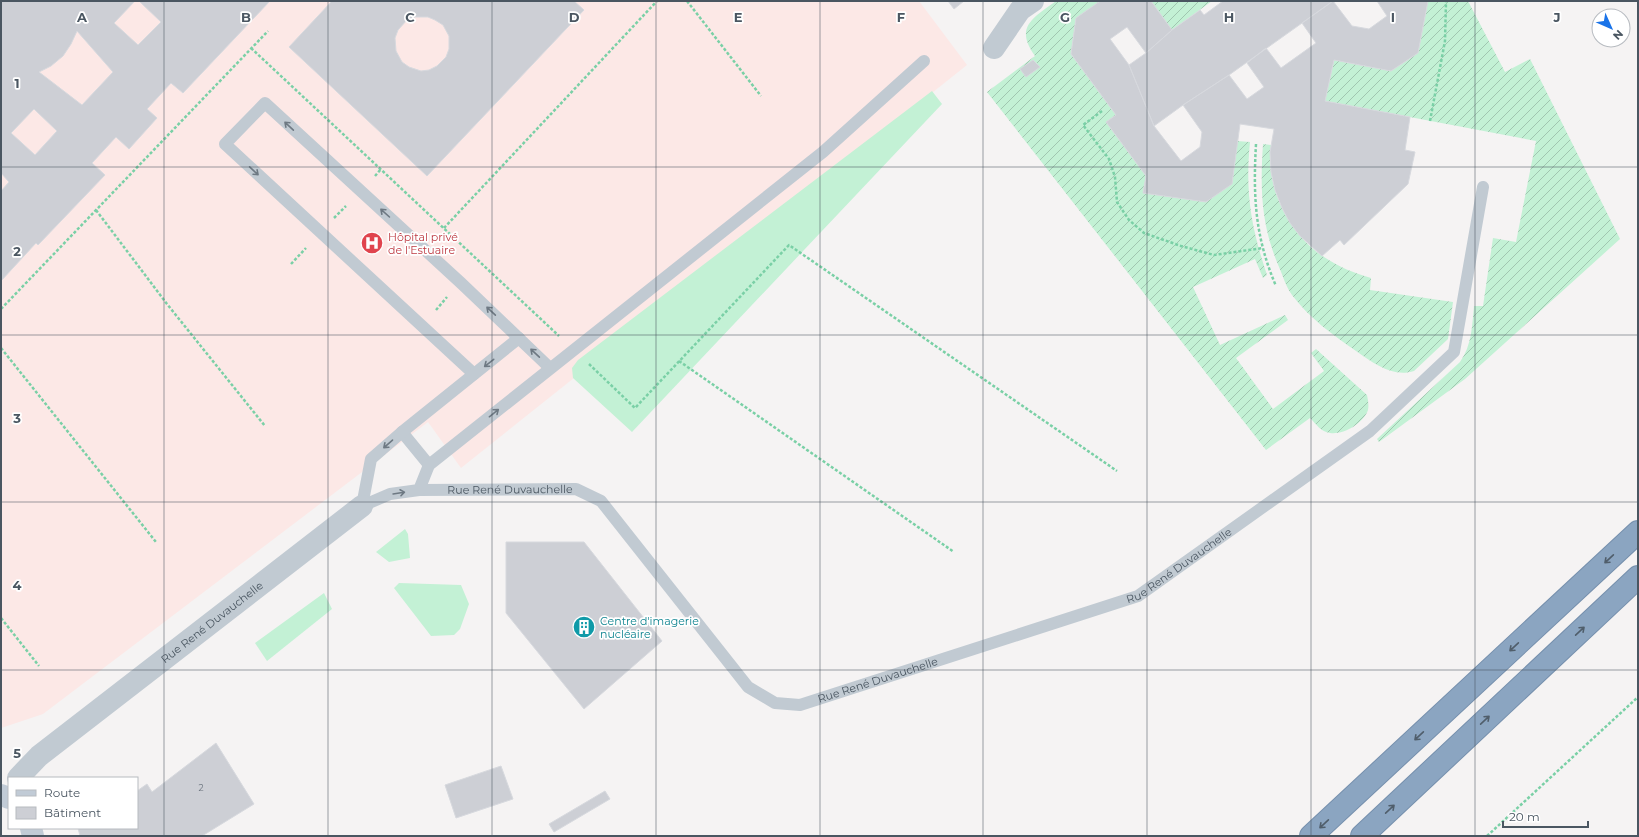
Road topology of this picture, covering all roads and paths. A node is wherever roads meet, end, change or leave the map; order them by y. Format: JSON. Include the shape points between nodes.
{"nodes":[{"id":1,"x":657,"y":1,"type":"edge"},
{"id":2,"x":687,"y":1,"type":"edge"},
{"id":3,"x":1033,"y":1,"type":"edge"},
{"id":4,"x":1446,"y":1,"type":"edge"},
{"id":5,"x":268,"y":31,"type":"dead end"},
{"id":6,"x":251,"y":48,"type":"junction"},
{"id":7,"x":994,"y":48,"type":"dead end"},
{"id":8,"x":924,"y":61,"type":"dead end"},
{"id":9,"x":761,"y":96,"type":"dead end"},
{"id":10,"x":1102,"y":112,"type":"dead end"},
{"id":11,"x":1430,"y":122,"type":"dead end"},
{"id":12,"x":1256,"y":144,"type":"dead end"},
{"id":13,"x":1483,"y":187,"type":"dead end"},
{"id":14,"x":96,"y":210,"type":"junction"},
{"id":15,"x":444,"y":228,"type":"junction"},
{"id":16,"x":1263,"y":248,"type":"junction"},
{"id":17,"x":1276,"y":286,"type":"dead end"},
{"id":18,"x":1,"y":309,"type":"edge"},
{"id":19,"x":519,"y":338,"type":"junction"},
{"id":20,"x":1,"y":348,"type":"edge"},
{"id":21,"x":574,"y":349,"type":"junction"},
{"id":22,"x":679,"y":362,"type":"junction"},
{"id":23,"x":550,"y":368,"type":"junction"},
{"id":24,"x":474,"y":374,"type":"junction"},
{"id":25,"x":265,"y":426,"type":"dead end"},
{"id":26,"x":402,"y":432,"type":"junction"},
{"id":27,"x":429,"y":465,"type":"junction"},
{"id":28,"x":1117,"y":471,"type":"dead end"},
{"id":29,"x":419,"y":490,"type":"junction"},
{"id":30,"x":362,"y":506,"type":"junction"},
{"id":31,"x":1638,"y":532,"type":"edge"},
{"id":32,"x":156,"y":542,"type":"dead end"},
{"id":33,"x":954,"y":552,"type":"dead end"},
{"id":34,"x":1638,"y":577,"type":"edge"},
{"id":35,"x":1,"y":618,"type":"edge"},
{"id":36,"x":39,"y":666,"type":"dead end"},
{"id":37,"x":1638,"y":697,"type":"edge"},
{"id":38,"x":19,"y":777,"type":"edge"},
{"id":39,"x":1311,"y":836,"type":"edge"},
{"id":40,"x":1362,"y":836,"type":"edge"},
{"id":41,"x":1487,"y":836,"type":"edge"}],
"edges":[{"from":1,"to":15,"type":"path"},
{"from":2,"to":9,"type":"path"},
{"from":3,"to":7,"type":"street","via":[[1020,10]]},
{"from":4,"to":11,"type":"path","via":[[1445,40]]},
{"from":5,"to":6,"type":"path"},
{"from":6,"to":14,"type":"path"},
{"from":6,"to":15,"type":"path"},
{"from":8,"to":21,"type":"lane","via":[[823,152]]},
{"from":10,"to":16,"type":"path","via":[[1083,124],[1109,159],[1115,177],[1116,202],[1129,220],[1144,233],[1214,255]]},
{"from":12,"to":16,"type":"path","via":[[1255,213]]},
{"from":13,"to":29,"type":"lane","name":"Rue René Duvauchelle","via":[[1454,352],[1370,431],[1138,596],[800,705],[776,703],[748,687],[601,501],[576,489]]},
{"from":14,"to":18,"type":"path"},
{"from":14,"to":25,"type":"path"},
{"from":15,"to":21,"type":"path"},
{"from":16,"to":17,"type":"path"},
{"from":23,"to":19,"type":"lane","one_way":true},
{"from":19,"to":24,"type":"lane","one_way":true},
{"from":19,"to":24,"type":"lane","one_way":true,"via":[[265,103],[225,144]]},
{"from":20,"to":32,"type":"path"},
{"from":21,"to":22,"type":"path","via":[[635,408]]},
{"from":21,"to":23,"type":"lane"},
{"from":22,"to":28,"type":"path","via":[[789,245]]},
{"from":22,"to":33,"type":"path"},
{"from":27,"to":23,"type":"lane","one_way":true},
{"from":24,"to":26,"type":"lane"},
{"from":26,"to":27,"type":"lane"},
{"from":26,"to":30,"type":"lane","one_way":true,"via":[[370,460]]},
{"from":27,"to":29,"type":"lane"},
{"from":30,"to":29,"type":"lane","name":"Rue René Duvauchelle","one_way":true,"via":[[390,494]]},
{"from":30,"to":38,"type":"street","name":"Rue René Duvauchelle","via":[[39,756]]},
{"from":31,"to":39,"type":"highway","one_way":true},
{"from":40,"to":34,"type":"highway","one_way":true},
{"from":35,"to":36,"type":"path"},
{"from":37,"to":41,"type":"path"}]}
